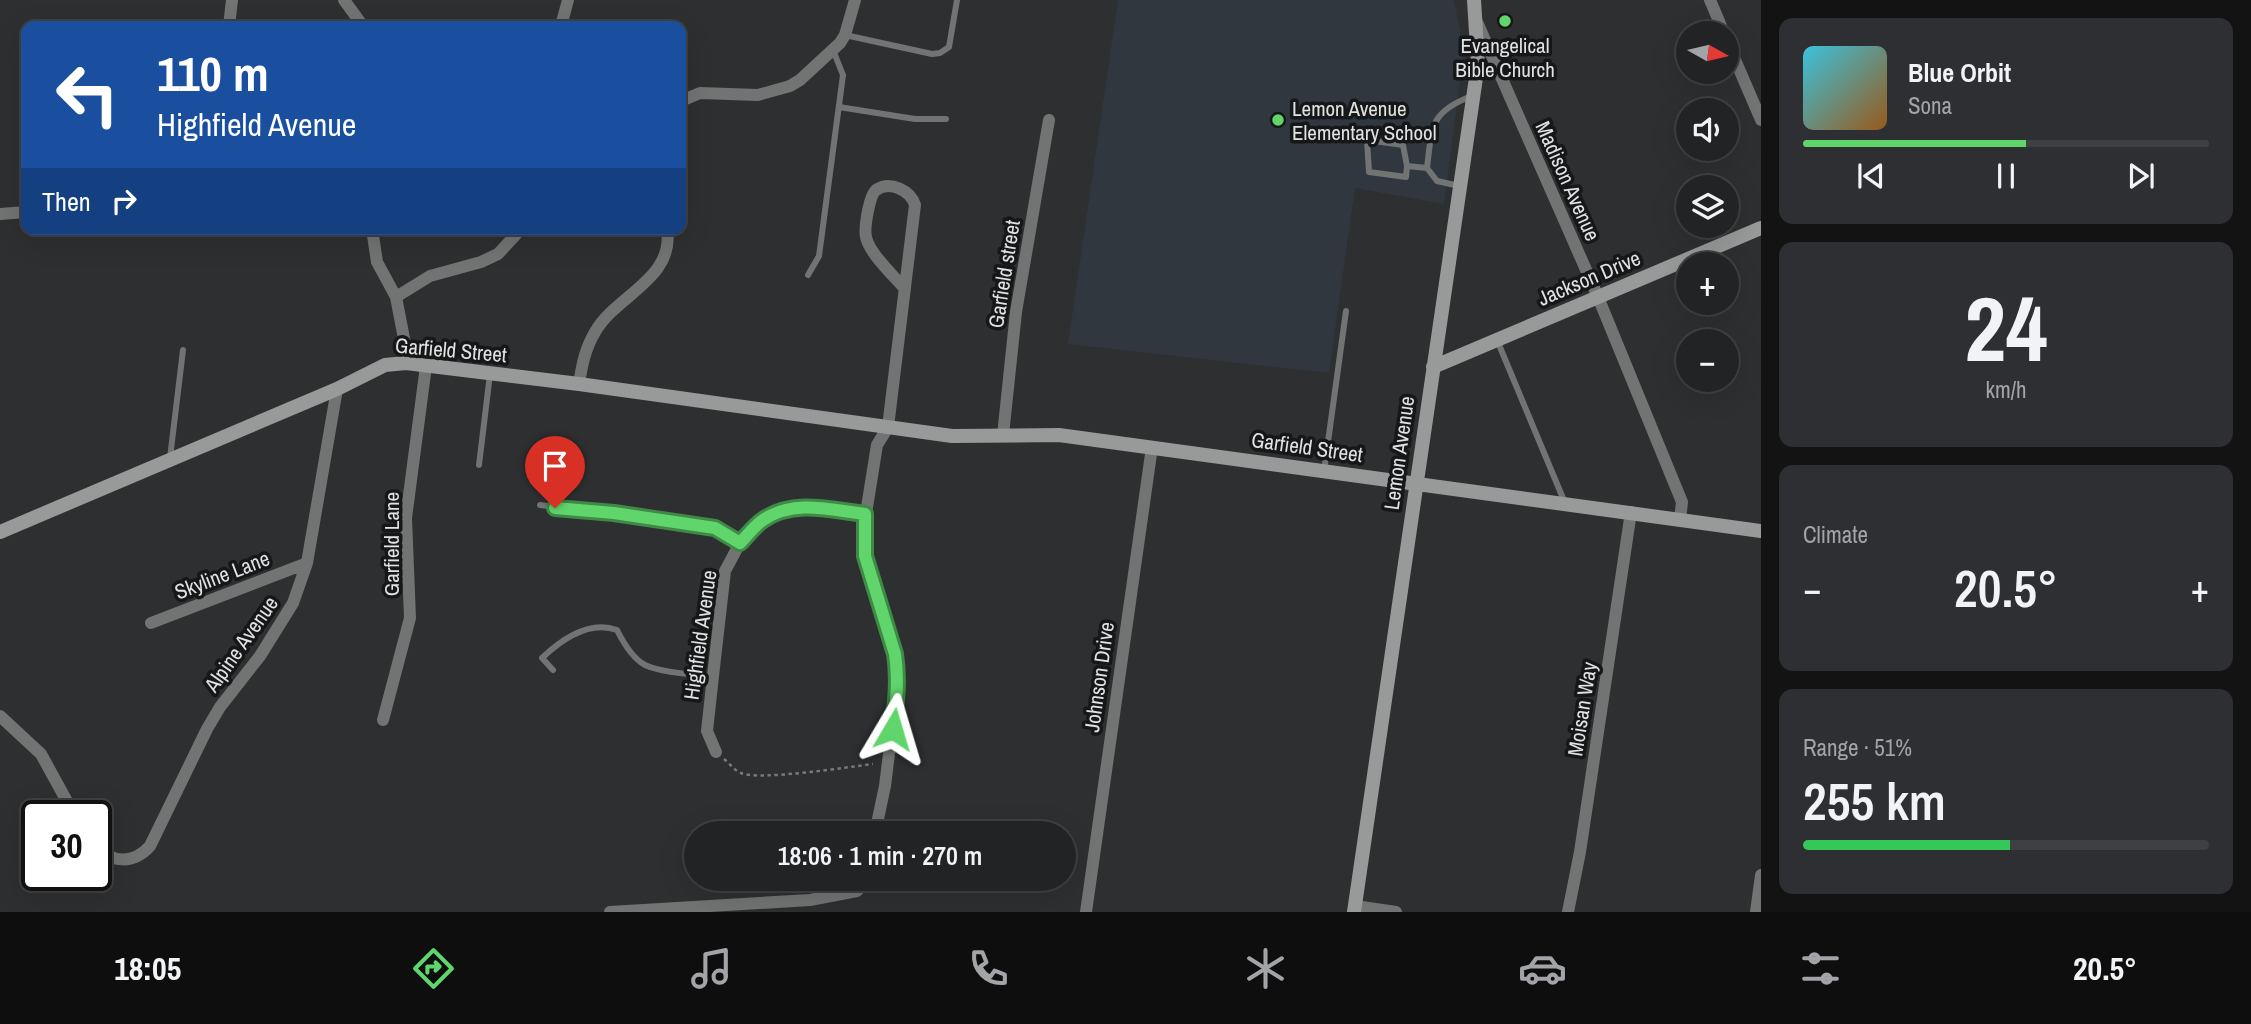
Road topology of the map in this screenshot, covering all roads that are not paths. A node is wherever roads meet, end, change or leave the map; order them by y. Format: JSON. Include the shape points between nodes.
{"nodes":[{"id":1,"x":232,"y":0,"type":"edge"},
{"id":2,"x":344,"y":0,"type":"edge"},
{"id":3,"x":568,"y":0,"type":"edge"},
{"id":4,"x":855,"y":0,"type":"edge"},
{"id":5,"x":957,"y":0,"type":"edge"},
{"id":6,"x":1474,"y":0,"type":"edge"},
{"id":7,"x":1710,"y":0,"type":"edge"},
{"id":8,"x":1475,"y":15,"type":"junction"},
{"id":9,"x":230,"y":21,"type":"edge"},
{"id":10,"x":359,"y":21,"type":"edge"},
{"id":11,"x":562,"y":21,"type":"edge"},
{"id":12,"x":1719,"y":21,"type":"edge"},
{"id":13,"x":845,"y":35,"type":"junction"},
{"id":14,"x":833,"y":50,"type":"junction"},
{"id":15,"x":1740,"y":71,"type":"edge"},
{"id":16,"x":1474,"y":95,"type":"junction"},
{"id":17,"x":686,"y":100,"type":"edge"},
{"id":18,"x":839,"y":107,"type":"junction"},
{"id":19,"x":946,"y":119,"type":"dead end"},
{"id":20,"x":1049,"y":120,"type":"dead end"},
{"id":21,"x":1761,"y":120,"type":"edge"},
{"id":22,"x":1407,"y":166,"type":"junction"},
{"id":23,"x":1427,"y":168,"type":"junction"},
{"id":24,"x":1459,"y":186,"type":"junction"},
{"id":25,"x":21,"y":212,"type":"edge"},
{"id":26,"x":0,"y":214,"type":"edge"},
{"id":27,"x":1761,"y":228,"type":"edge"},
{"id":28,"x":373,"y":235,"type":"edge"},
{"id":29,"x":515,"y":235,"type":"edge"},
{"id":30,"x":668,"y":235,"type":"edge"},
{"id":31,"x":808,"y":275,"type":"dead end"},
{"id":32,"x":905,"y":289,"type":"junction"},
{"id":33,"x":1598,"y":297,"type":"junction"},
{"id":34,"x":396,"y":298,"type":"junction"},
{"id":35,"x":1346,"y":311,"type":"dead end"},
{"id":36,"x":1497,"y":340,"type":"junction"},
{"id":37,"x":183,"y":350,"type":"dead end"},
{"id":38,"x":406,"y":363,"type":"junction"},
{"id":39,"x":426,"y":366,"type":"junction"},
{"id":40,"x":1433,"y":367,"type":"junction"},
{"id":41,"x":490,"y":374,"type":"junction"},
{"id":42,"x":579,"y":384,"type":"junction"},
{"id":43,"x":337,"y":389,"type":"junction"},
{"id":44,"x":888,"y":427,"type":"junction"},
{"id":45,"x":1003,"y":435,"type":"junction"},
{"id":46,"x":1152,"y":447,"type":"junction"},
{"id":47,"x":170,"y":460,"type":"junction"},
{"id":48,"x":479,"y":466,"type":"dead end"},
{"id":49,"x":1324,"y":471,"type":"junction"},
{"id":50,"x":1416,"y":484,"type":"junction"},
{"id":51,"x":1565,"y":503,"type":"junction"},
{"id":52,"x":540,"y":505,"type":"dead end"},
{"id":53,"x":1631,"y":512,"type":"junction"},
{"id":54,"x":865,"y":514,"type":"junction"},
{"id":55,"x":1680,"y":520,"type":"junction"},
{"id":56,"x":0,"y":531,"type":"edge"},
{"id":57,"x":1761,"y":531,"type":"edge"},
{"id":58,"x":740,"y":543,"type":"junction"},
{"id":59,"x":307,"y":563,"type":"junction"},
{"id":60,"x":152,"y":623,"type":"dead end"},
{"id":61,"x":553,"y":670,"type":"dead end"},
{"id":62,"x":713,"y":676,"type":"junction"},
{"id":63,"x":0,"y":716,"type":"edge"},
{"id":64,"x":383,"y":720,"type":"dead end"},
{"id":65,"x":716,"y":752,"type":"road end"},
{"id":66,"x":66,"y":800,"type":"edge"},
{"id":67,"x":877,"y":821,"type":"edge"},
{"id":68,"x":112,"y":858,"type":"edge"},
{"id":69,"x":1761,"y":875,"type":"edge"},
{"id":70,"x":854,"y":891,"type":"edge"},
{"id":71,"x":1354,"y":909,"type":"edge"},
{"id":72,"x":610,"y":912,"type":"edge"},
{"id":73,"x":1086,"y":912,"type":"edge"},
{"id":74,"x":1396,"y":912,"type":"edge"},
{"id":75,"x":1568,"y":912,"type":"edge"},
{"id":76,"x":1756,"y":912,"type":"edge"}],
"edges":[{"from":1,"to":9,"type":"street"},
{"from":2,"to":10,"type":"street"},
{"from":3,"to":11,"type":"street"},
{"from":4,"to":13,"type":"street"},
{"from":5,"to":13,"type":"lane","via":[[949,47],[940,53]]},
{"from":6,"to":8,"type":"street","name":"Lemon Avenue"},
{"from":7,"to":12,"type":"street"},
{"from":8,"to":16,"type":"street","name":"Lemon Avenue","via":[[1478,64]]},
{"from":8,"to":33,"type":"street","name":"Madison Avenue"},
{"from":13,"to":14,"type":"street"},
{"from":14,"to":17,"type":"street","via":[[790,86],[758,95],[700,93]]},
{"from":14,"to":18,"type":"lane","via":[[843,75]]},
{"from":15,"to":21,"type":"street"},
{"from":16,"to":23,"type":"lane","via":[[1456,102],[1434,121]]},
{"from":16,"to":24,"type":"street","name":"Lemon Avenue"},
{"from":18,"to":19,"type":"lane"},
{"from":18,"to":31,"type":"lane","via":[[819,256]]},
{"from":20,"to":45,"type":"street","name":"Garfield street","via":[[1016,312]]},
{"from":22,"to":22,"type":"lane","via":[[1403,145],[1367,140],[1369,172],[1406,177]]},
{"from":22,"to":23,"type":"lane"},
{"from":23,"to":24,"type":"lane","via":[[1437,181]]},
{"from":24,"to":40,"type":"street","name":"Lemon Avenue"},
{"from":25,"to":26,"type":"street"},
{"from":27,"to":33,"type":"street","name":"Jackson Drive"},
{"from":28,"to":34,"type":"street","via":[[377,262]]},
{"from":29,"to":34,"type":"street","via":[[498,254],[430,276]]},
{"from":30,"to":42,"type":"street","via":[[655,274],[596,330],[583,359]]},
{"from":32,"to":32,"type":"street","via":[[915,205],[905,191],[886,187],[870,199],[865,235]]},
{"from":32,"to":44,"type":"street"},
{"from":33,"to":36,"type":"street","name":"Jackson Drive"},
{"from":33,"to":55,"type":"street","name":"Madison Avenue","via":[[1682,502]]},
{"from":34,"to":38,"type":"street"},
{"from":35,"to":49,"type":"lane"},
{"from":36,"to":40,"type":"street","name":"Jackson Drive"},
{"from":36,"to":51,"type":"lane"},
{"from":37,"to":47,"type":"lane"},
{"from":38,"to":39,"type":"street","name":"Garfield Street"},
{"from":38,"to":43,"type":"street","name":"Garfield Street","via":[[384,365]]},
{"from":39,"to":41,"type":"street","name":"Garfield Street"},
{"from":39,"to":64,"type":"street","name":"Garfield Lane","via":[[406,518],[410,618]]},
{"from":40,"to":50,"type":"street","name":"Lemon Avenue"},
{"from":41,"to":42,"type":"street","name":"Garfield Street"},
{"from":41,"to":48,"type":"lane"},
{"from":42,"to":44,"type":"street","name":"Garfield Street"},
{"from":43,"to":47,"type":"street","name":"Garfield Street"},
{"from":43,"to":59,"type":"street","name":"Alpine Avenue"},
{"from":44,"to":45,"type":"street","name":"Garfield Street","via":[[952,436]]},
{"from":44,"to":54,"type":"street","via":[[877,444]]},
{"from":45,"to":46,"type":"street","name":"Garfield Street","via":[[1059,435]]},
{"from":46,"to":49,"type":"street","name":"Garfield Street"},
{"from":46,"to":73,"type":"street","name":"Johnson Drive"},
{"from":47,"to":56,"type":"street","name":"Garfield Street"},
{"from":49,"to":50,"type":"street","name":"Garfield Street"},
{"from":50,"to":51,"type":"street","name":"Garfield Street"},
{"from":50,"to":71,"type":"street","name":"Lemon Avenue"},
{"from":51,"to":53,"type":"street","name":"Garfield Street"},
{"from":52,"to":58,"type":"lane","via":[[715,528]]},
{"from":53,"to":55,"type":"street","name":"Garfield Street"},
{"from":53,"to":75,"type":"street","name":"Moisan Way"},
{"from":54,"to":58,"type":"street","name":"Highfield Avenue","via":[[804,506],[778,512],[761,521]]},
{"from":54,"to":67,"type":"street","via":[[865,556],[895,654],[898,680]]},
{"from":55,"to":57,"type":"street","name":"Garfield Street"},
{"from":58,"to":62,"type":"street","name":"Highfield Avenue","via":[[725,571]]},
{"from":59,"to":60,"type":"street","name":"Skyline Lane"},
{"from":59,"to":68,"type":"street","name":"Alpine Avenue","via":[[293,603],[207,729],[150,846],[139,856]]},
{"from":61,"to":62,"type":"lane","via":[[542,658],[558,643],[608,626],[617,630],[645,664]]},
{"from":62,"to":65,"type":"street","name":"Highfield Avenue","via":[[707,731]]},
{"from":63,"to":66,"type":"street","via":[[41,754]]},
{"from":69,"to":76,"type":"street"},
{"from":70,"to":72,"type":"street","via":[[798,902]]},
{"from":71,"to":74,"type":"street"}]}
